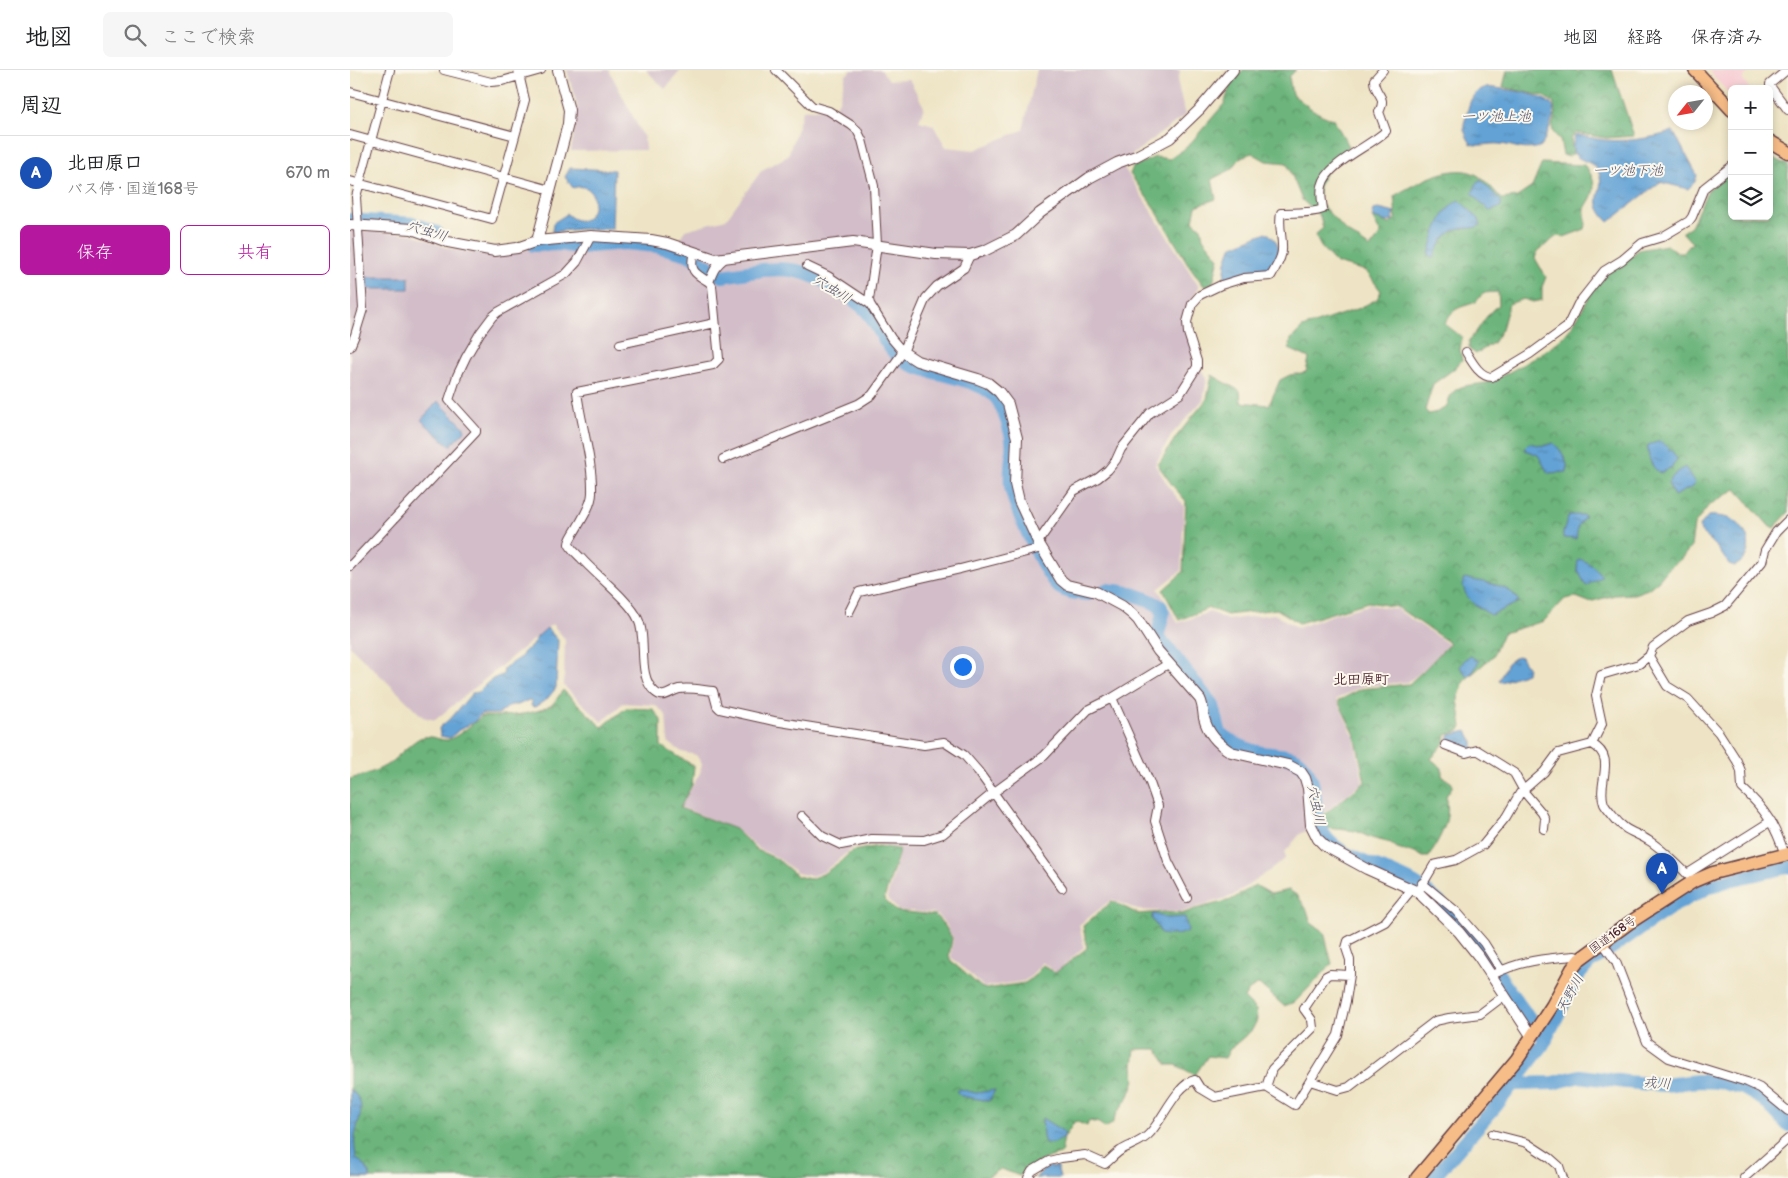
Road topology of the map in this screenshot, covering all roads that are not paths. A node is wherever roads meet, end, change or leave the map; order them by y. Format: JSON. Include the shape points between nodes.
{"nodes":[{"id":1,"x":390,"y":70,"type":"edge"},
{"id":2,"x":444,"y":70,"type":"edge"},
{"id":3,"x":541,"y":70,"type":"edge"},
{"id":4,"x":558,"y":70,"type":"edge"},
{"id":5,"x":776,"y":70,"type":"edge"},
{"id":6,"x":1233,"y":70,"type":"edge"},
{"id":7,"x":1383,"y":70,"type":"edge"},
{"id":8,"x":1695,"y":70,"type":"edge"},
{"id":9,"x":1787,"y":70,"type":"edge"},
{"id":10,"x":519,"y":73,"type":"edge"},
{"id":11,"x":350,"y":92,"type":"edge"},
{"id":12,"x":382,"y":100,"type":"junction"},
{"id":13,"x":1728,"y":106,"type":"edge"},
{"id":14,"x":1788,"y":110,"type":"edge"},
{"id":15,"x":350,"y":135,"type":"edge"},
{"id":16,"x":515,"y":136,"type":"junction"},
{"id":17,"x":372,"y":141,"type":"junction"},
{"id":18,"x":1773,"y":143,"type":"edge"},
{"id":19,"x":1788,"y":152,"type":"edge"},
{"id":20,"x":1728,"y":169,"type":"edge"},
{"id":21,"x":504,"y":177,"type":"junction"},
{"id":22,"x":350,"y":180,"type":"edge"},
{"id":23,"x":360,"y":183,"type":"junction"},
{"id":24,"x":551,"y":190,"type":"junction"},
{"id":25,"x":354,"y":225,"type":"edge"},
{"id":26,"x":590,"y":236,"type":"junction"},
{"id":27,"x":537,"y":241,"type":"junction"},
{"id":28,"x":877,"y":245,"type":"junction"},
{"id":29,"x":694,"y":252,"type":"junction"},
{"id":30,"x":970,"y":255,"type":"junction"},
{"id":31,"x":724,"y":259,"type":"junction"},
{"id":32,"x":807,"y":266,"type":"dead end"},
{"id":33,"x":709,"y":282,"type":"junction"},
{"id":34,"x":870,"y":304,"type":"junction"},
{"id":35,"x":715,"y":322,"type":"junction"},
{"id":36,"x":620,"y":344,"type":"dead end"},
{"id":37,"x":350,"y":347,"type":"edge"},
{"id":38,"x":902,"y":352,"type":"junction"},
{"id":39,"x":1466,"y":352,"type":"dead end"},
{"id":40,"x":723,"y":459,"type":"dead end"},
{"id":41,"x":1788,"y":520,"type":"edge"},
{"id":42,"x":1040,"y":545,"type":"junction"},
{"id":43,"x":350,"y":566,"type":"edge"},
{"id":44,"x":849,"y":612,"type":"dead end"},
{"id":45,"x":1648,"y":656,"type":"junction"},
{"id":46,"x":1168,"y":664,"type":"junction"},
{"id":47,"x":1112,"y":698,"type":"junction"},
{"id":48,"x":1592,"y":744,"type":"junction"},
{"id":49,"x":1445,"y":745,"type":"dead end"},
{"id":50,"x":1523,"y":790,"type":"junction"},
{"id":51,"x":993,"y":793,"type":"junction"},
{"id":52,"x":802,"y":816,"type":"dead end"},
{"id":53,"x":1771,"y":821,"type":"junction"},
{"id":54,"x":1544,"y":829,"type":"dead end"},
{"id":55,"x":1787,"y":855,"type":"edge"},
{"id":56,"x":1690,"y":878,"type":"junction"},
{"id":57,"x":1062,"y":888,"type":"dead end"},
{"id":58,"x":1417,"y":888,"type":"junction"},
{"id":59,"x":1187,"y":898,"type":"dead end"},
{"id":60,"x":1602,"y":943,"type":"junction"},
{"id":61,"x":1580,"y":959,"type":"junction"},
{"id":62,"x":1496,"y":972,"type":"junction"},
{"id":63,"x":1350,"y":975,"type":"junction"},
{"id":64,"x":1505,"y":995,"type":"junction"},
{"id":65,"x":1532,"y":1037,"type":"junction"},
{"id":66,"x":1310,"y":1081,"type":"junction"},
{"id":67,"x":1266,"y":1087,"type":"junction"},
{"id":68,"x":1788,"y":1111,"type":"edge"},
{"id":69,"x":1492,"y":1134,"type":"dead end"},
{"id":70,"x":1788,"y":1139,"type":"edge"},
{"id":71,"x":1028,"y":1178,"type":"edge"},
{"id":72,"x":1417,"y":1178,"type":"edge"},
{"id":73,"x":1563,"y":1178,"type":"edge"},
{"id":74,"x":1744,"y":1178,"type":"edge"}],
"edges":[{"from":1,"to":12,"type":"street"},
{"from":2,"to":10,"type":"street","via":[[491,82]]},
{"from":3,"to":10,"type":"street"},
{"from":4,"to":24,"type":"street","via":[[569,110]]},
{"from":5,"to":28,"type":"street","via":[[812,106],[829,111],[857,130],[874,186]]},
{"from":6,"to":30,"type":"street","via":[[1200,110],[1170,138],[1088,178],[1016,235]]},
{"from":7,"to":42,"type":"street","via":[[1374,80],[1374,85],[1382,99],[1379,112],[1386,131],[1327,175],[1322,186],[1324,209],[1313,213],[1282,213],[1282,250],[1271,276],[1244,278],[1221,285],[1200,295],[1192,304],[1187,322],[1197,367],[1180,394],[1150,413],[1108,470],[1074,491]]},
{"from":8,"to":13,"type":"highway"},
{"from":9,"to":14,"type":"street","via":[[1770,86]]},
{"from":10,"to":16,"type":"street","via":[[525,100]]},
{"from":11,"to":12,"type":"street"},
{"from":12,"to":16,"type":"street"},
{"from":12,"to":17,"type":"street"},
{"from":15,"to":17,"type":"street"},
{"from":16,"to":21,"type":"street"},
{"from":17,"to":21,"type":"street"},
{"from":17,"to":23,"type":"street"},
{"from":18,"to":19,"type":"highway"},
{"from":20,"to":39,"type":"street","via":[[1704,188],[1689,221],[1662,237],[1642,243],[1604,271],[1578,304],[1567,327],[1530,354],[1492,377],[1486,377]]},
{"from":21,"to":23,"type":"street","via":[[492,219]]},
{"from":21,"to":24,"type":"street"},
{"from":22,"to":23,"type":"street"},
{"from":23,"to":25,"type":"street"},
{"from":24,"to":27,"type":"street"},
{"from":25,"to":27,"type":"street","via":[[412,229],[448,242],[495,252]]},
{"from":25,"to":37,"type":"street","via":[[362,309]]},
{"from":26,"to":27,"type":"street"},
{"from":26,"to":29,"type":"street","via":[[651,240]]},
{"from":26,"to":43,"type":"street","via":[[577,262],[566,274],[498,312],[486,324],[460,370],[449,400],[476,432]]},
{"from":28,"to":30,"type":"street","via":[[944,255]]},
{"from":28,"to":31,"type":"street","via":[[853,242]]},
{"from":28,"to":34,"type":"street"},
{"from":29,"to":31,"type":"street"},
{"from":29,"to":33,"type":"street","via":[[692,269]]},
{"from":30,"to":38,"type":"street","via":[[964,268],[936,286],[926,298]]},
{"from":31,"to":33,"type":"street","via":[[717,264]]},
{"from":32,"to":34,"type":"street"},
{"from":33,"to":35,"type":"street"},
{"from":34,"to":38,"type":"street"},
{"from":35,"to":36,"type":"street"},
{"from":35,"to":51,"type":"street","via":[[719,359],[713,365],[576,392],[590,460],[592,493],[590,505],[569,539],[569,546],[633,610],[641,630],[646,675],[654,691],[661,696],[686,688],[713,691],[720,709],[774,721],[924,745],[944,742],[964,755]]},
{"from":38,"to":40,"type":"street","via":[[872,396]]},
{"from":38,"to":42,"type":"street","via":[[917,361],[988,383],[1005,399],[1017,438],[1015,484],[1019,502]]},
{"from":41,"to":45,"type":"street","via":[[1776,532],[1762,562],[1725,606],[1688,622],[1653,647]]},
{"from":42,"to":44,"type":"street","via":[[960,569],[859,592]]},
{"from":42,"to":46,"type":"street","via":[[1067,585],[1096,592],[1132,614]]},
{"from":45,"to":48,"type":"street","via":[[1639,664],[1601,675],[1596,696],[1602,724]]},
{"from":45,"to":53,"type":"street","via":[[1667,686],[1688,699],[1713,725],[1737,761],[1742,788]]},
{"from":46,"to":47,"type":"street"},
{"from":46,"to":58,"type":"street","via":[[1200,699],[1210,733],[1225,749],[1288,765],[1301,772],[1308,788],[1311,826],[1325,846],[1368,869]]},
{"from":47,"to":51,"type":"street","via":[[1088,710],[1044,756]]},
{"from":47,"to":59,"type":"street","via":[[1150,783],[1158,806],[1155,820],[1168,861]]},
{"from":48,"to":50,"type":"street","via":[[1558,753],[1544,772]]},
{"from":48,"to":56,"type":"street","via":[[1601,749],[1604,756],[1605,805],[1624,829],[1650,841]]},
{"from":49,"to":50,"type":"street","via":[[1466,753],[1477,750],[1514,773]]},
{"from":50,"to":54,"type":"street","via":[[1542,812]]},
{"from":50,"to":58,"type":"street","via":[[1488,841],[1456,860],[1434,864]]},
{"from":51,"to":52,"type":"street","via":[[943,834],[924,840],[872,839],[841,845],[822,836]]},
{"from":51,"to":57,"type":"street"},
{"from":53,"to":55,"type":"street"},
{"from":53,"to":56,"type":"street"},
{"from":55,"to":56,"type":"highway","name":"国道168号"},
{"from":56,"to":60,"type":"highway","name":"国道168号"},
{"from":58,"to":62,"type":"street"},
{"from":58,"to":63,"type":"street","via":[[1385,922],[1348,941]]},
{"from":60,"to":61,"type":"highway","name":"国道168号"},
{"from":60,"to":68,"type":"street","via":[[1616,962],[1647,1042],[1668,1058],[1760,1088]]},
{"from":61,"to":62,"type":"street","via":[[1575,956],[1540,959]]},
{"from":61,"to":65,"type":"highway","name":"国道168号"},
{"from":62,"to":64,"type":"street"},
{"from":63,"to":66,"type":"street","via":[[1338,1035]]},
{"from":63,"to":67,"type":"street","via":[[1326,976],[1304,1009],[1312,1020],[1313,1028],[1272,1069]]},
{"from":64,"to":65,"type":"street"},
{"from":64,"to":66,"type":"street","via":[[1480,1014],[1436,1021],[1348,1088],[1338,1090]]},
{"from":65,"to":72,"type":"highway","name":"国道168号"},
{"from":66,"to":67,"type":"street","via":[[1295,1105]]},
{"from":67,"to":71,"type":"street","via":[[1215,1097],[1200,1088],[1195,1080],[1191,1081],[1177,1091],[1149,1135],[1120,1151],[1105,1164],[1085,1155],[1049,1161],[1032,1171]]},
{"from":69,"to":73,"type":"street","via":[[1527,1143],[1559,1166]]},
{"from":70,"to":74,"type":"street"}]}
